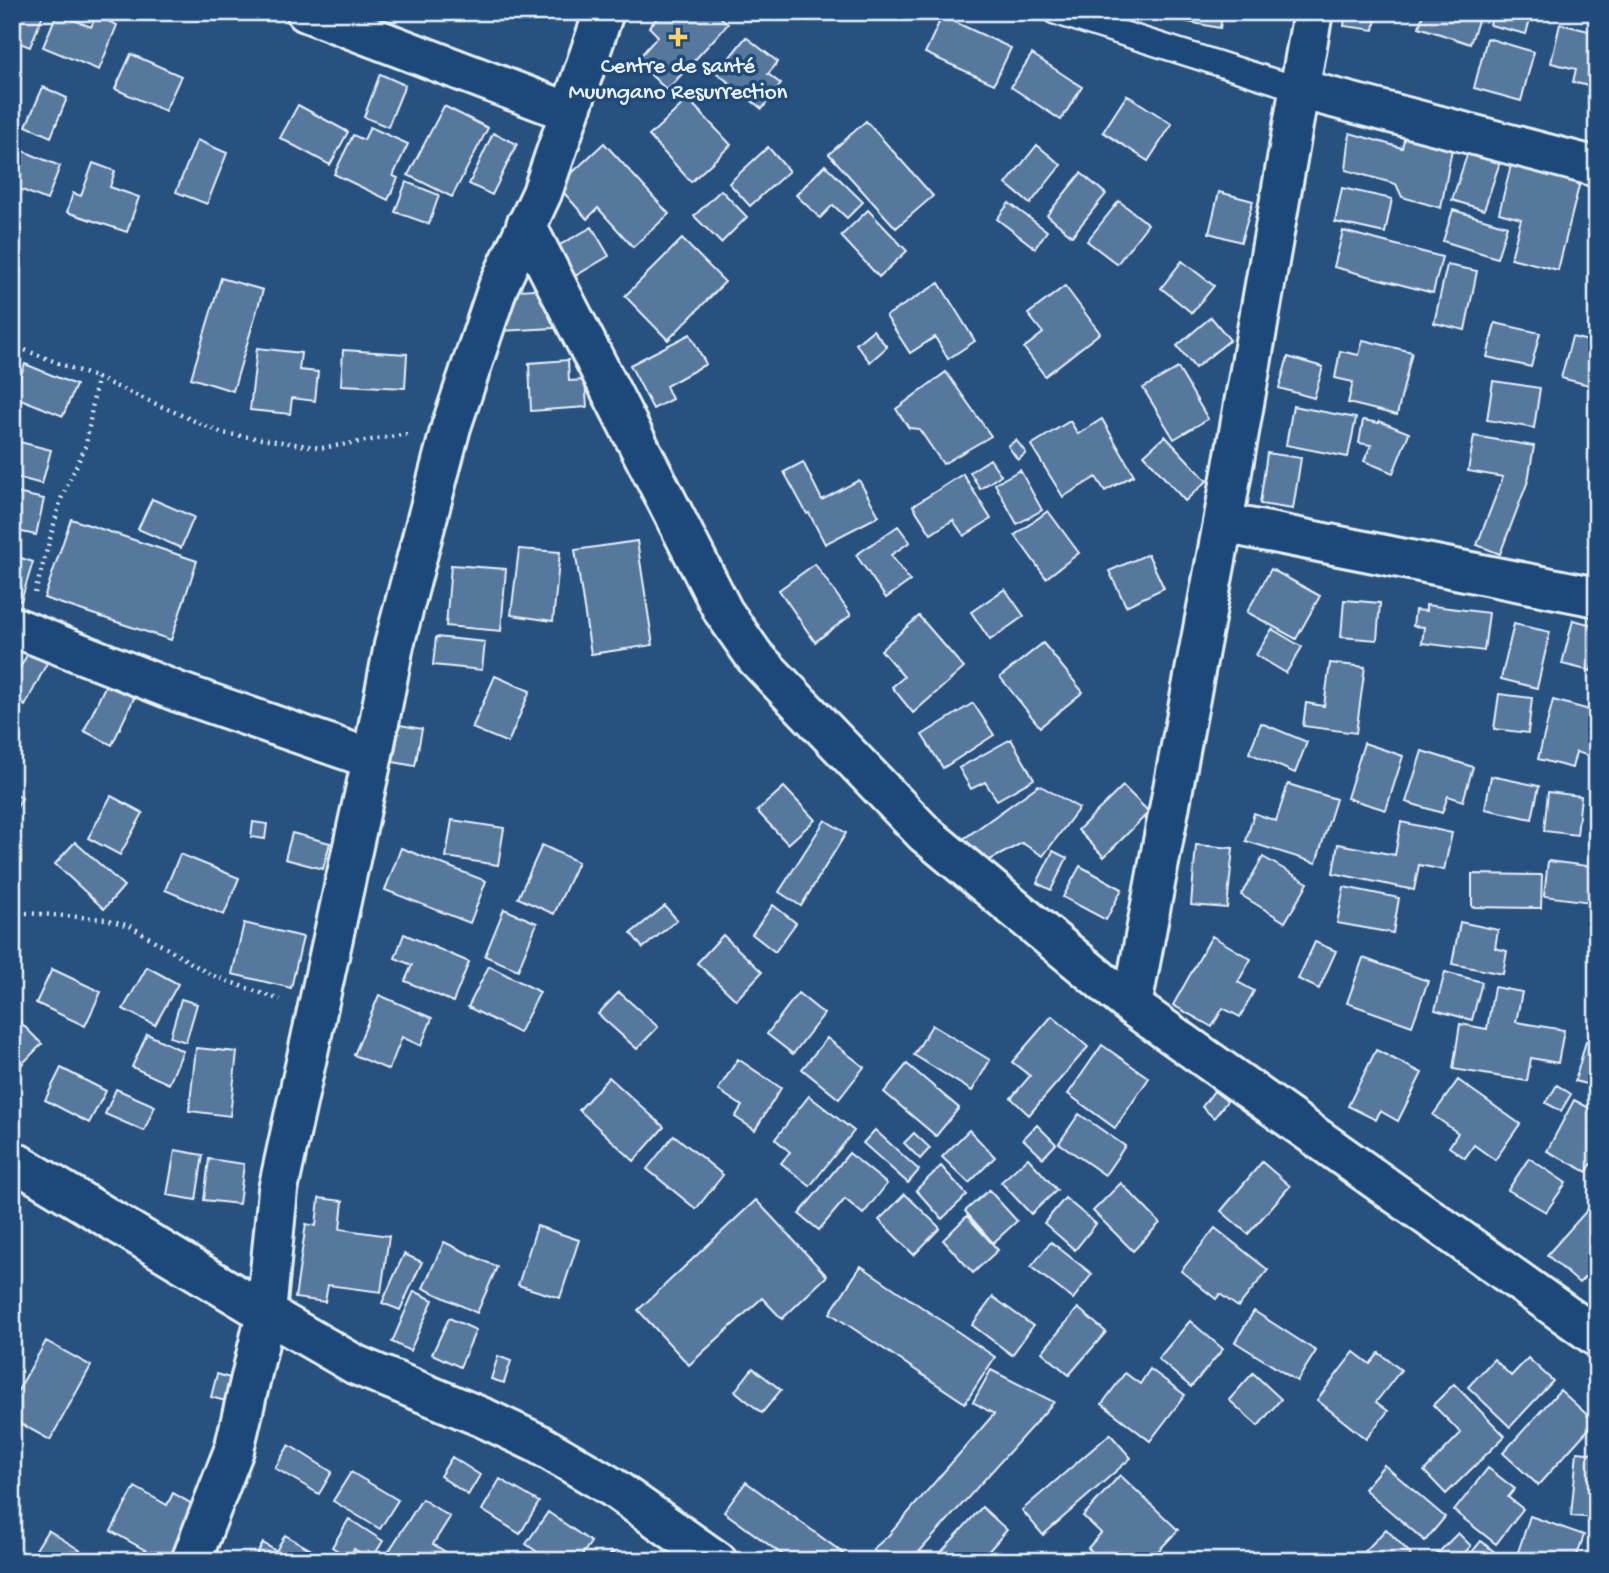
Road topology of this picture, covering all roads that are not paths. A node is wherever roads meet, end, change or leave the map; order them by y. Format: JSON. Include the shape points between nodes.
{"nodes":[{"id":1,"x":306,"y":12,"type":"edge"},
{"id":2,"x":604,"y":12,"type":"edge"},
{"id":3,"x":1055,"y":12,"type":"edge"},
{"id":4,"x":1313,"y":12,"type":"edge"},
{"id":5,"x":1299,"y":89,"type":"junction"},
{"id":6,"x":569,"y":112,"type":"junction"},
{"id":7,"x":1597,"y":167,"type":"edge"},
{"id":8,"x":526,"y":225,"type":"junction"},
{"id":9,"x":1223,"y":523,"type":"junction"},
{"id":10,"x":1597,"y":597,"type":"edge"},
{"id":11,"x":18,"y":628,"type":"edge"},
{"id":12,"x":372,"y":759,"type":"junction"},
{"id":13,"x":1132,"y":1006,"type":"junction"},
{"id":14,"x":12,"y":1160,"type":"edge"},
{"id":15,"x":267,"y":1313,"type":"junction"},
{"id":16,"x":1597,"y":1337,"type":"edge"},
{"id":17,"x":191,"y":1561,"type":"edge"},
{"id":18,"x":717,"y":1561,"type":"edge"}],
"edges":[{"from":1,"to":6,"type":"street"},
{"from":2,"to":6,"type":"street"},
{"from":3,"to":5,"type":"lane"},
{"from":4,"to":5,"type":"street"},
{"from":5,"to":7,"type":"street"},
{"from":5,"to":9,"type":"street"},
{"from":6,"to":8,"type":"street","via":[[542,193]]},
{"from":8,"to":12,"type":"street","via":[[498,286],[451,427],[394,645]]},
{"from":8,"to":13,"type":"street","via":[[723,611],[755,657],[925,834]]},
{"from":9,"to":10,"type":"street"},
{"from":9,"to":13,"type":"street"},
{"from":11,"to":12,"type":"street","via":[[178,692]]},
{"from":12,"to":15,"type":"street","via":[[278,1190]]},
{"from":13,"to":16,"type":"street"},
{"from":14,"to":15,"type":"street"},
{"from":15,"to":17,"type":"street","via":[[234,1450]]},
{"from":15,"to":18,"type":"street","via":[[356,1365],[537,1443],[612,1487]]}]}
